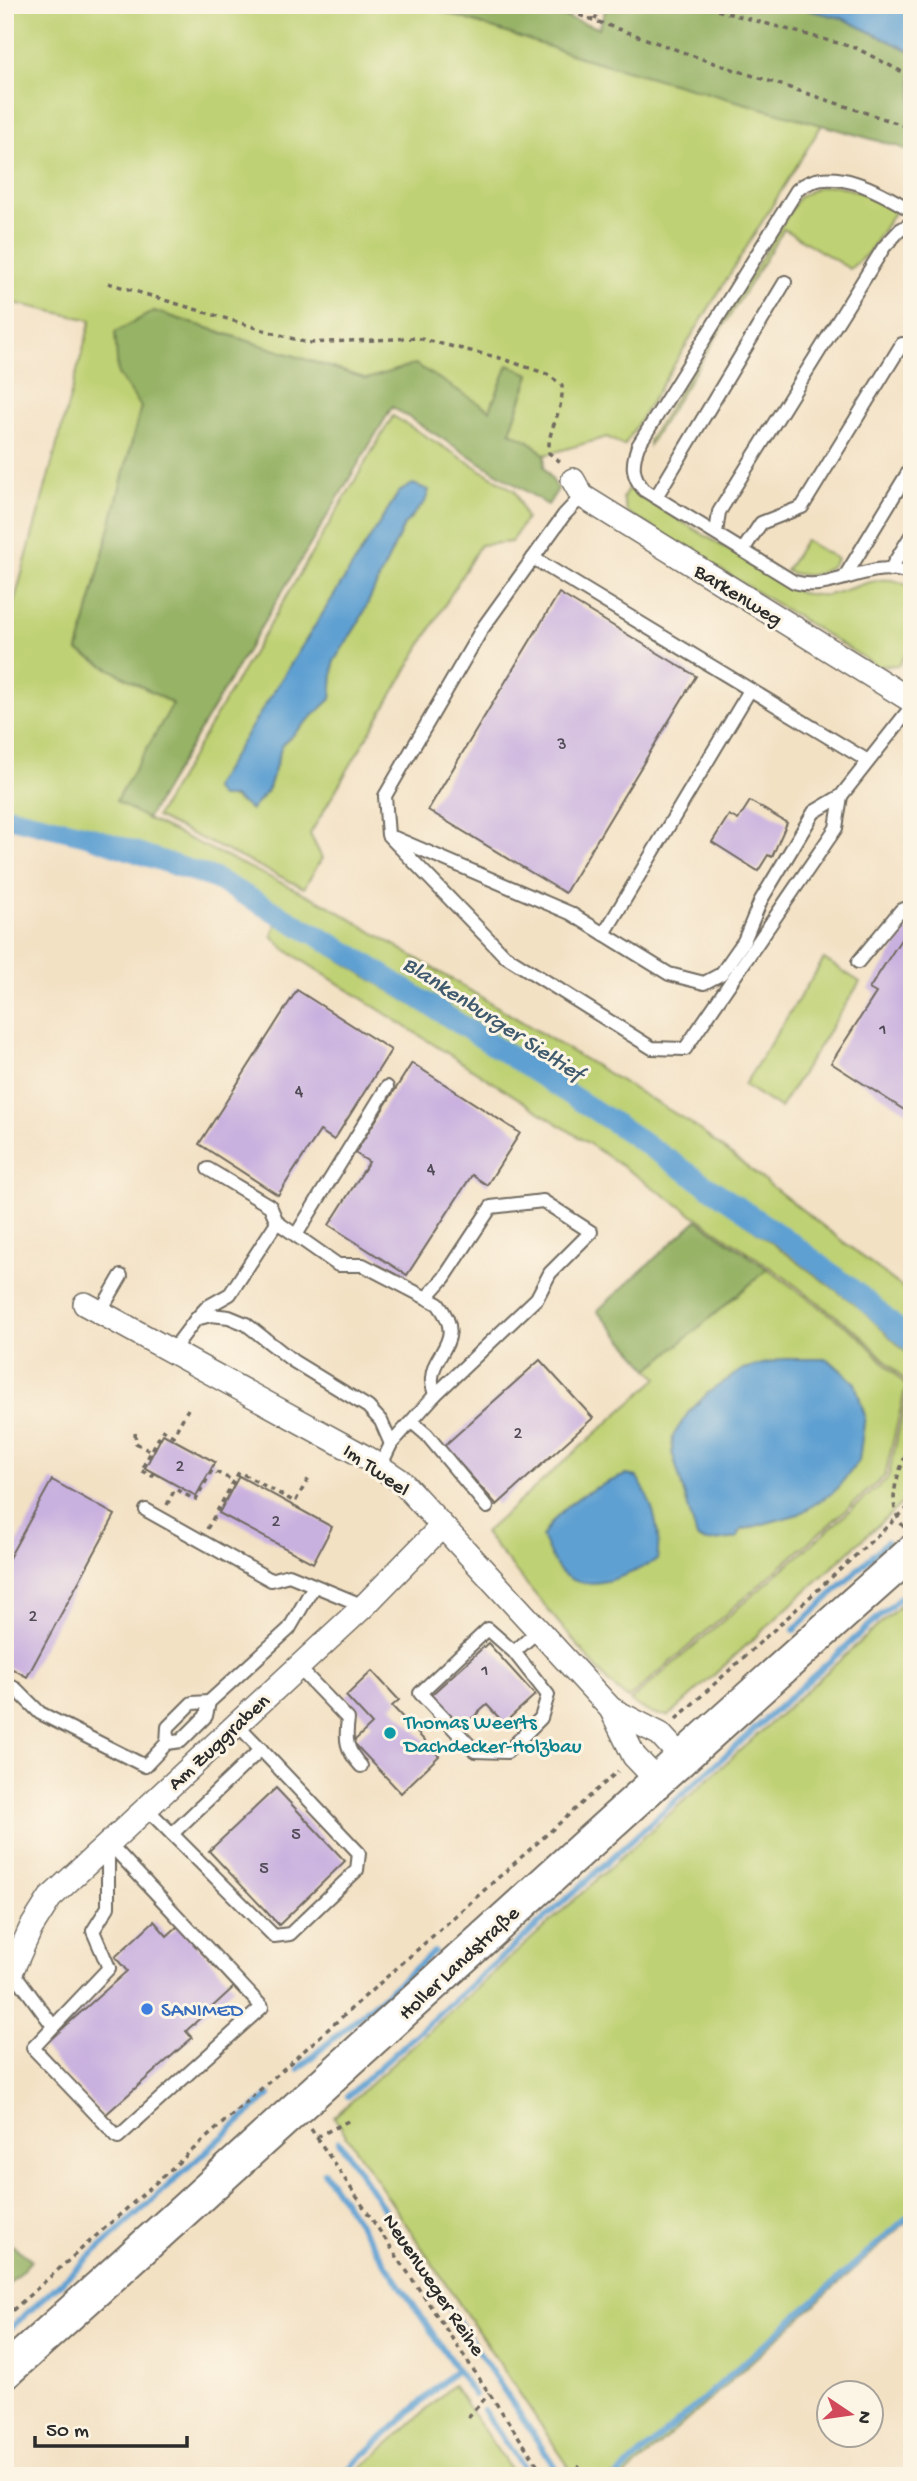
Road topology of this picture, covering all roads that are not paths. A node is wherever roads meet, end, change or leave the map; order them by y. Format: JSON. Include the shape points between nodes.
{"nodes":[{"id":1,"x":912,"y":211,"type":"edge"},
{"id":2,"x":912,"y":223,"type":"edge"},
{"id":3,"x":785,"y":282,"type":"dead end"},
{"id":4,"x":912,"y":350,"type":"edge"},
{"id":5,"x":912,"y":466,"type":"edge"},
{"id":6,"x":577,"y":488,"type":"joint"},
{"id":7,"x":656,"y":498,"type":"junction"},
{"id":8,"x":716,"y":533,"type":"junction"},
{"id":9,"x":912,"y":534,"type":"edge"},
{"id":10,"x":743,"y":550,"type":"junction"},
{"id":11,"x":533,"y":558,"type":"junction"},
{"id":12,"x":890,"y":570,"type":"junction"},
{"id":13,"x":912,"y":575,"type":"edge"},
{"id":14,"x":844,"y":578,"type":"junction"},
{"id":15,"x":750,"y":690,"type":"junction"},
{"id":16,"x":912,"y":703,"type":"edge"},
{"id":17,"x":868,"y":761,"type":"junction"},
{"id":18,"x":841,"y":796,"type":"junction"},
{"id":19,"x":388,"y":835,"type":"junction"},
{"id":20,"x":912,"y":907,"type":"edge"},
{"id":21,"x":604,"y":934,"type":"junction"},
{"id":22,"x":858,"y":962,"type":"dead end"},
{"id":23,"x":387,"y":1087,"type":"dead end"},
{"id":24,"x":208,"y":1169,"type":"dead end"},
{"id":25,"x":276,"y":1222,"type":"junction"},
{"id":26,"x":296,"y":1235,"type":"junction"},
{"id":27,"x":121,"y":1276,"type":"dead end"},
{"id":28,"x":427,"y":1297,"type":"junction"},
{"id":29,"x":92,"y":1308,"type":"joint"},
{"id":30,"x":196,"y":1319,"type":"junction"},
{"id":31,"x":171,"y":1352,"type":"junction"},
{"id":32,"x":435,"y":1395,"type":"junction"},
{"id":33,"x":412,"y":1422,"type":"junction"},
{"id":34,"x":391,"y":1444,"type":"junction"},
{"id":35,"x":380,"y":1467,"type":"junction"},
{"id":36,"x":487,"y":1507,"type":"dead end"},
{"id":37,"x":146,"y":1510,"type":"dead end"},
{"id":38,"x":442,"y":1526,"type":"junction"},
{"id":39,"x":912,"y":1552,"type":"edge"},
{"id":40,"x":314,"y":1586,"type":"junction"},
{"id":41,"x":364,"y":1606,"type":"junction"},
{"id":42,"x":540,"y":1629,"type":"junction"},
{"id":43,"x":514,"y":1652,"type":"junction"},
{"id":44,"x":298,"y":1667,"type":"junction"},
{"id":45,"x":5,"y":1683,"type":"edge"},
{"id":46,"x":209,"y":1702,"type":"junction"},
{"id":47,"x":611,"y":1709,"type":"junction"},
{"id":48,"x":237,"y":1724,"type":"junction"},
{"id":49,"x":167,"y":1743,"type":"junction"},
{"id":50,"x":670,"y":1746,"type":"junction"},
{"id":51,"x":261,"y":1749,"type":"junction"},
{"id":52,"x":361,"y":1766,"type":"dead end"},
{"id":53,"x":645,"y":1768,"type":"junction"},
{"id":54,"x":146,"y":1808,"type":"junction"},
{"id":55,"x":172,"y":1834,"type":"junction"},
{"id":56,"x":108,"y":1842,"type":"junction"},
{"id":57,"x":12,"y":1970,"type":"joint"},
{"id":58,"x":53,"y":2026,"type":"junction"},
{"id":59,"x":5,"y":2372,"type":"edge"}],
"edges":[{"from":1,"to":7,"type":"lane","via":[[878,191],[833,178],[816,179],[797,190],[638,446],[633,474]]},
{"from":2,"to":8,"type":"lane","via":[[892,237],[864,278],[719,512]]},
{"from":3,"to":7,"type":"lane"},
{"from":4,"to":10,"type":"lane","via":[[902,344],[802,507],[761,523]]},
{"from":5,"to":14,"type":"lane"},
{"from":6,"to":11,"type":"lane"},
{"from":6,"to":16,"type":"street","name":"Barkenweg"},
{"from":7,"to":8,"type":"lane"},
{"from":8,"to":10,"type":"lane"},
{"from":9,"to":12,"type":"lane"},
{"from":10,"to":14,"type":"lane","via":[[800,584]]},
{"from":11,"to":15,"type":"lane"},
{"from":11,"to":19,"type":"lane","via":[[482,629],[385,796]]},
{"from":12,"to":13,"type":"lane"},
{"from":12,"to":14,"type":"lane"},
{"from":15,"to":17,"type":"lane"},
{"from":15,"to":21,"type":"lane"},
{"from":16,"to":17,"type":"lane"},
{"from":17,"to":18,"type":"lane"},
{"from":18,"to":19,"type":"lane","via":[[836,828],[685,1049],[652,1048],[505,955]]},
{"from":18,"to":21,"type":"lane","via":[[814,812],[761,900],[744,941],[721,974],[704,984],[669,974]]},
{"from":19,"to":21,"type":"lane","via":[[570,913]]},
{"from":20,"to":22,"type":"lane","via":[[901,910]]},
{"from":23,"to":26,"type":"lane"},
{"from":24,"to":25,"type":"lane","via":[[270,1206]]},
{"from":25,"to":26,"type":"lane"},
{"from":25,"to":30,"type":"lane","via":[[230,1294]]},
{"from":26,"to":28,"type":"lane","via":[[338,1265],[363,1265]]},
{"from":27,"to":29,"type":"lane"},
{"from":28,"to":32,"type":"lane","via":[[444,1312],[449,1334],[432,1378]]},
{"from":28,"to":32,"type":"lane","via":[[491,1207],[544,1201],[591,1232],[550,1273],[537,1298]]},
{"from":29,"to":31,"type":"street","name":"Im Tweel"},
{"from":30,"to":31,"type":"lane"},
{"from":30,"to":34,"type":"lane","via":[[211,1315],[246,1324],[293,1361],[368,1407],[381,1421]]},
{"from":31,"to":35,"type":"street","name":"Im Tweel"},
{"from":32,"to":33,"type":"lane"},
{"from":33,"to":34,"type":"lane"},
{"from":33,"to":36,"type":"lane"},
{"from":34,"to":35,"type":"lane"},
{"from":35,"to":38,"type":"street","name":"Im Tweel","via":[[401,1481]]},
{"from":37,"to":40,"type":"lane","via":[[271,1580],[289,1575]]},
{"from":38,"to":41,"type":"street","name":"Am Zuggraben"},
{"from":38,"to":42,"type":"street","name":"Im Tweel"},
{"from":39,"to":50,"type":"main road","name":"Holler Landstraße"},
{"from":40,"to":41,"type":"lane"},
{"from":40,"to":46,"type":"lane","via":[[289,1629]]},
{"from":41,"to":44,"type":"street","name":"Am Zuggraben"},
{"from":42,"to":43,"type":"lane"},
{"from":42,"to":47,"type":"street","name":"Im Tweel"},
{"from":43,"to":43,"type":"lane","via":[[548,1695],[541,1718],[507,1752],[475,1751],[421,1693],[488,1629]]},
{"from":44,"to":48,"type":"street","name":"Am Zuggraben"},
{"from":44,"to":52,"type":"lane","via":[[348,1718],[345,1740],[349,1754]]},
{"from":45,"to":49,"type":"lane","via":[[40,1713],[145,1766]]},
{"from":46,"to":49,"type":"lane","via":[[206,1716],[181,1741]]},
{"from":46,"to":49,"type":"lane","via":[[192,1703],[168,1727]]},
{"from":47,"to":50,"type":"street","name":"Im Tweel"},
{"from":47,"to":53,"type":"street","name":"Im Tweel"},
{"from":48,"to":51,"type":"lane"},
{"from":48,"to":54,"type":"street","name":"Am Zuggraben"},
{"from":50,"to":53,"type":"main road","name":"Holler Landstraße"},
{"from":51,"to":55,"type":"lane"},
{"from":51,"to":55,"type":"lane","via":[[359,1853],[357,1870],[290,1934],[274,1936]]},
{"from":53,"to":59,"type":"main road","name":"Holler Landstraße","via":[[298,2109]]},
{"from":54,"to":55,"type":"lane"},
{"from":54,"to":56,"type":"street","name":"Am Zuggraben"},
{"from":56,"to":57,"type":"street","name":"Am Zuggraben","via":[[50,1898]]},
{"from":56,"to":58,"type":"lane","via":[[108,1907],[93,1931],[109,1968]]},
{"from":56,"to":58,"type":"lane","via":[[262,2007],[118,2137],[33,2048]]},
{"from":57,"to":58,"type":"lane"}]}
